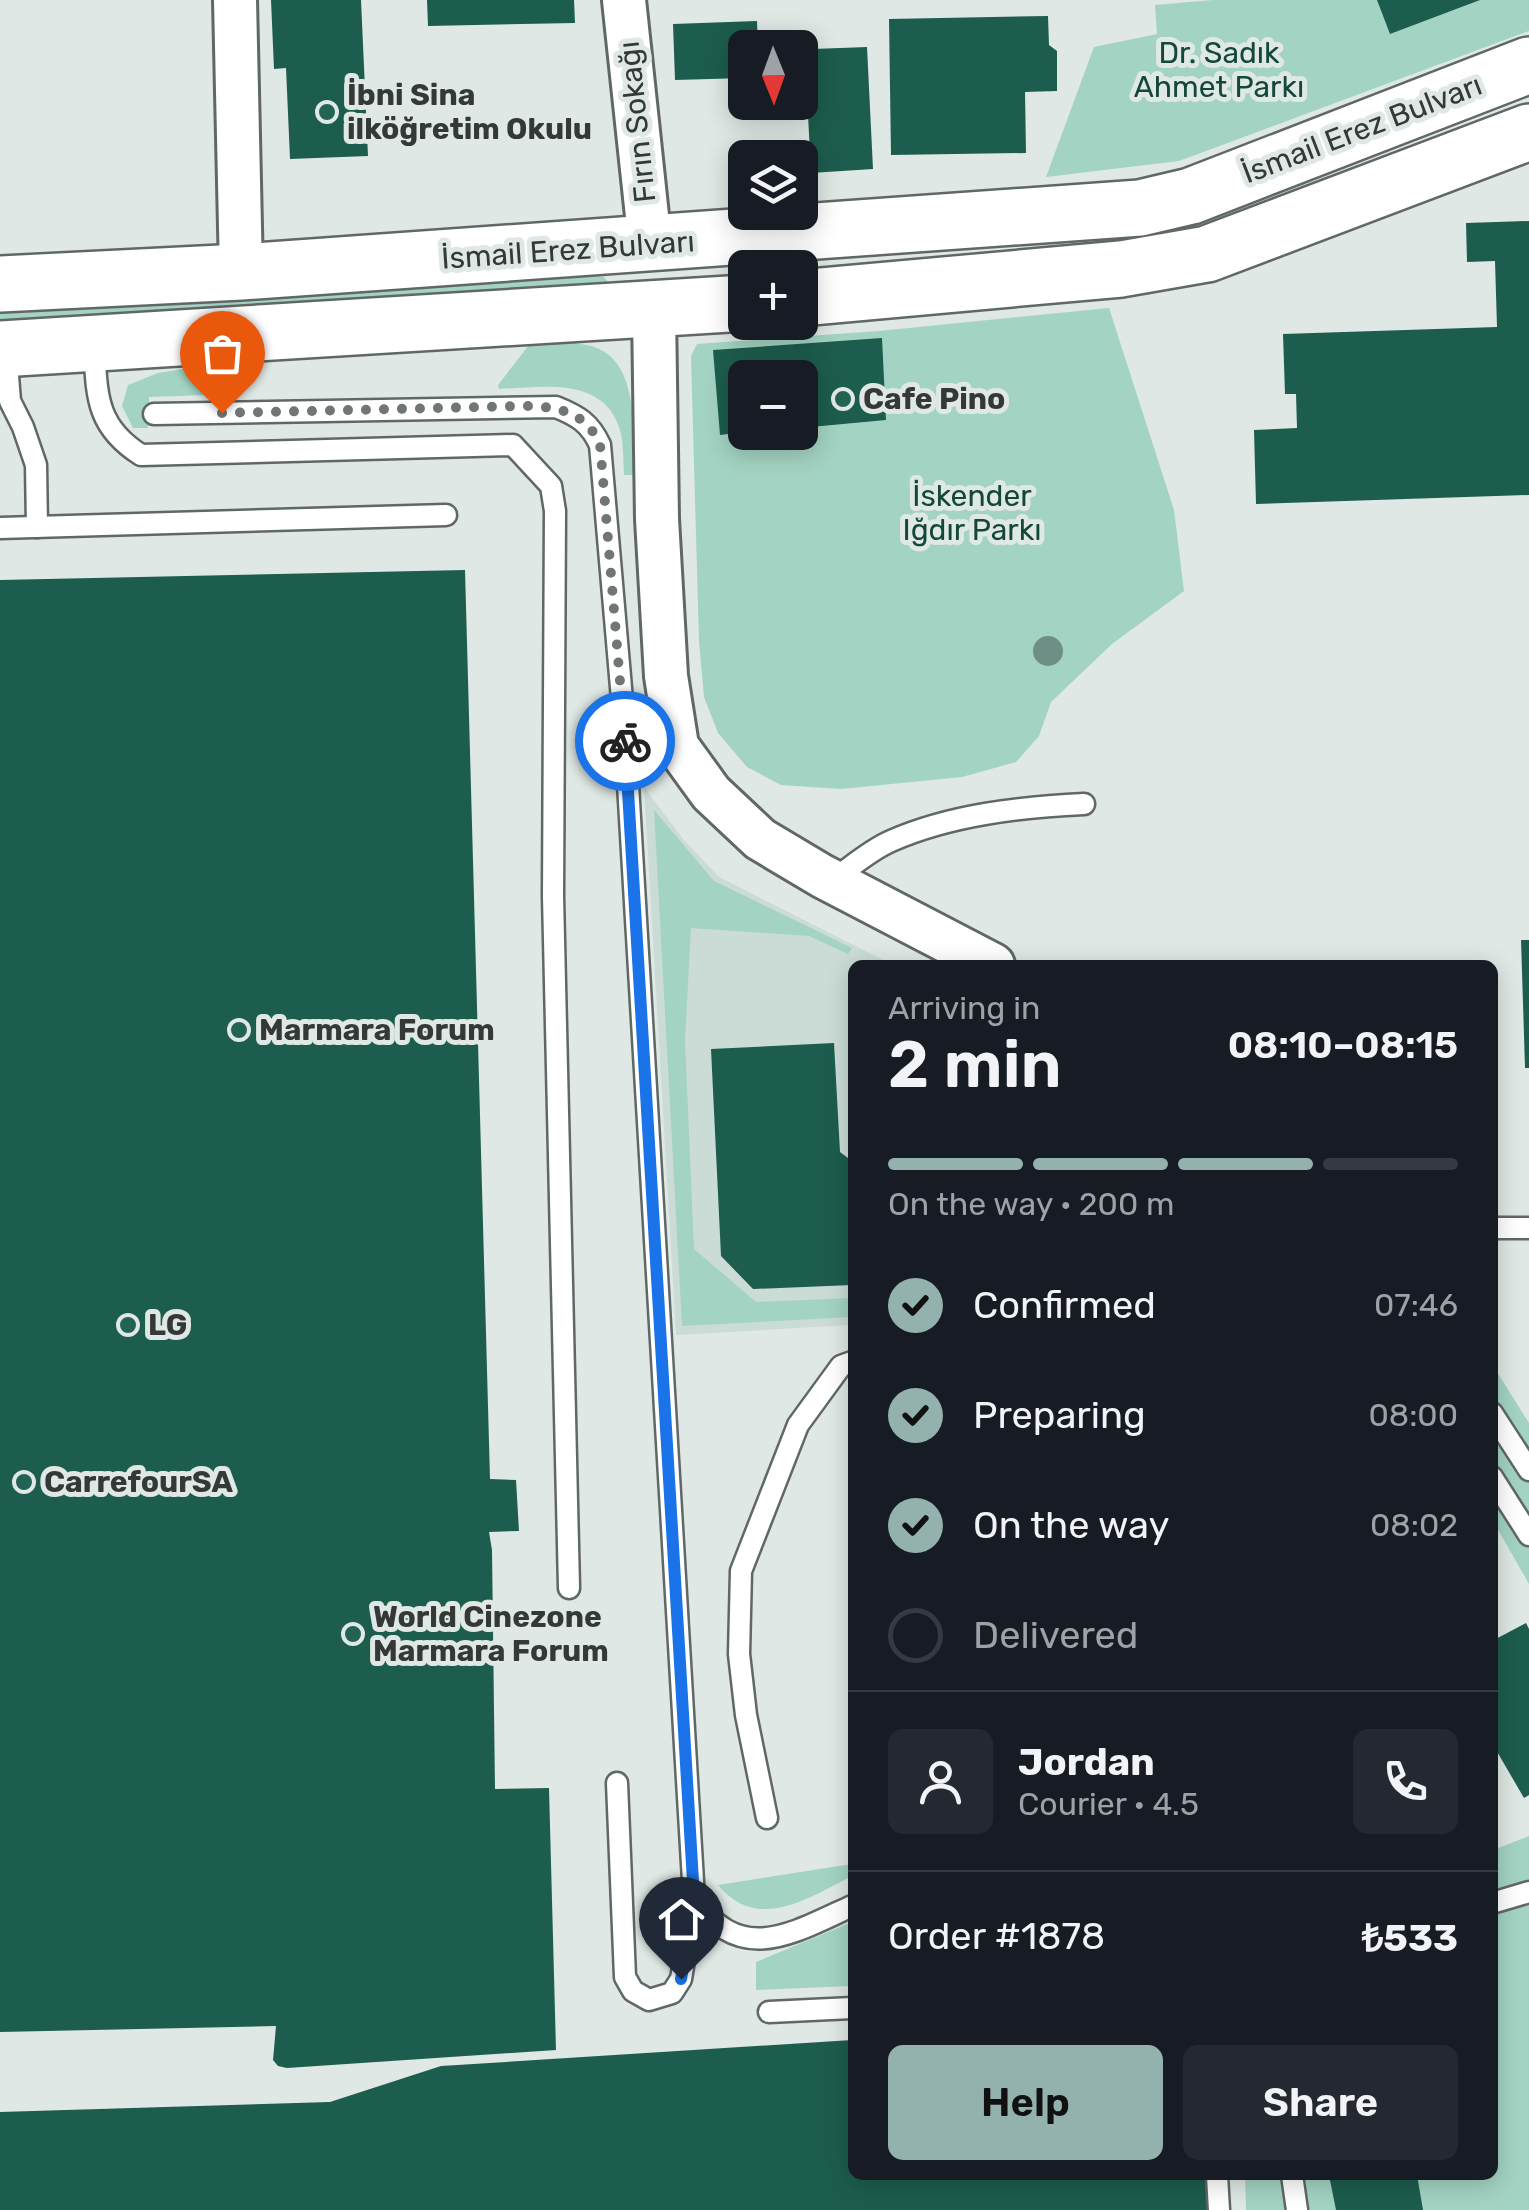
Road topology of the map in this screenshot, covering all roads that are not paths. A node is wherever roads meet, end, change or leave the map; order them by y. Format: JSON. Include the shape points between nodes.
{"nodes":[{"id":1,"x":235,"y":0,"type":"edge"},
{"id":2,"x":624,"y":0,"type":"edge"},
{"id":3,"x":1529,"y":65,"type":"edge"},
{"id":4,"x":1529,"y":132,"type":"edge"},
{"id":5,"x":650,"y":244,"type":"junction"},
{"id":6,"x":240,"y":272,"type":"junction"},
{"id":7,"x":0,"y":284,"type":"edge"},
{"id":8,"x":818,"y":296,"type":"edge"},
{"id":9,"x":728,"y":304,"type":"edge"},
{"id":10,"x":654,"y":310,"type":"junction"},
{"id":11,"x":94,"y":344,"type":"junction"},
{"id":12,"x":4,"y":375,"type":"edge"},
{"id":13,"x":154,"y":414,"type":"dead end"},
{"id":14,"x":446,"y":514,"type":"dead end"},
{"id":15,"x":37,"y":527,"type":"junction"},
{"id":16,"x":0,"y":528,"type":"edge"},
{"id":17,"x":644,"y":680,"type":"junction"},
{"id":18,"x":1084,"y":804,"type":"dead end"},
{"id":19,"x":832,"y":881,"type":"junction"},
{"id":20,"x":983,"y":960,"type":"edge"},
{"id":21,"x":1498,"y":1228,"type":"edge"},
{"id":22,"x":1529,"y":1228,"type":"edge"},
{"id":23,"x":848,"y":1363,"type":"edge"},
{"id":24,"x":1498,"y":1422,"type":"edge"},
{"id":25,"x":1529,"y":1470,"type":"edge"},
{"id":26,"x":1498,"y":1486,"type":"edge"},
{"id":27,"x":1529,"y":1535,"type":"edge"},
{"id":28,"x":569,"y":1588,"type":"dead end"},
{"id":29,"x":617,"y":1783,"type":"dead end"},
{"id":30,"x":767,"y":1818,"type":"dead end"},
{"id":31,"x":1529,"y":1892,"type":"edge"},
{"id":32,"x":1498,"y":1901,"type":"edge"},
{"id":33,"x":848,"y":1907,"type":"edge"},
{"id":34,"x":706,"y":1915,"type":"junction"},
{"id":35,"x":848,"y":2008,"type":"edge"},
{"id":36,"x":769,"y":2012,"type":"dead end"},
{"id":37,"x":1217,"y":2180,"type":"edge"},
{"id":38,"x":1293,"y":2180,"type":"edge"},
{"id":39,"x":1218,"y":2210,"type":"edge"},
{"id":40,"x":1297,"y":2210,"type":"edge"}],
"edges":[{"from":1,"to":6,"type":"street"},
{"from":2,"to":5,"type":"street","name":"Fırın Sokağı"},
{"from":3,"to":5,"type":"street","name":"İsmail Erez Bulvarı","via":[[1191,196],[1140,208]]},
{"from":4,"to":8,"type":"street","name":"İsmail Erez Bulvarı","via":[[1207,254],[1120,269]]},
{"from":5,"to":6,"type":"street","name":"İsmail Erez Bulvarı"},
{"from":5,"to":10,"type":"street"},
{"from":6,"to":7,"type":"street","name":"İsmail Erez Bulvarı"},
{"from":9,"to":10,"type":"street"},
{"from":10,"to":11,"type":"street"},
{"from":10,"to":17,"type":"street","via":[[657,519]]},
{"from":11,"to":12,"type":"street"},
{"from":11,"to":28,"type":"lane","via":[[98,402],[112,431],[141,456],[513,446],[550,486]]},
{"from":12,"to":15,"type":"lane","via":[[36,465]]},
{"from":13,"to":17,"type":"lane","via":[[526,406],[556,407],[580,417],[600,444]]},
{"from":14,"to":15,"type":"lane"},
{"from":15,"to":16,"type":"lane"},
{"from":17,"to":19,"type":"street","via":[[677,746],[711,793],[760,839]]},
{"from":17,"to":34,"type":"lane","via":[[672,1483],[694,1898]]},
{"from":18,"to":19,"type":"lane","via":[[1028,807],[930,828],[887,842]]},
{"from":19,"to":20,"type":"street"},
{"from":21,"to":22,"type":"lane"},
{"from":23,"to":30,"type":"lane","via":[[798,1425],[741,1570],[739,1654]]},
{"from":24,"to":25,"type":"lane"},
{"from":26,"to":27,"type":"lane"},
{"from":29,"to":34,"type":"lane","via":[[625,1977],[632,1991],[649,2000],[672,1993],[690,1930]]},
{"from":31,"to":32,"type":"lane"},
{"from":33,"to":34,"type":"lane","via":[[757,1941],[726,1932]]},
{"from":35,"to":36,"type":"lane"},
{"from":37,"to":39,"type":"lane"},
{"from":38,"to":40,"type":"lane"}]}
